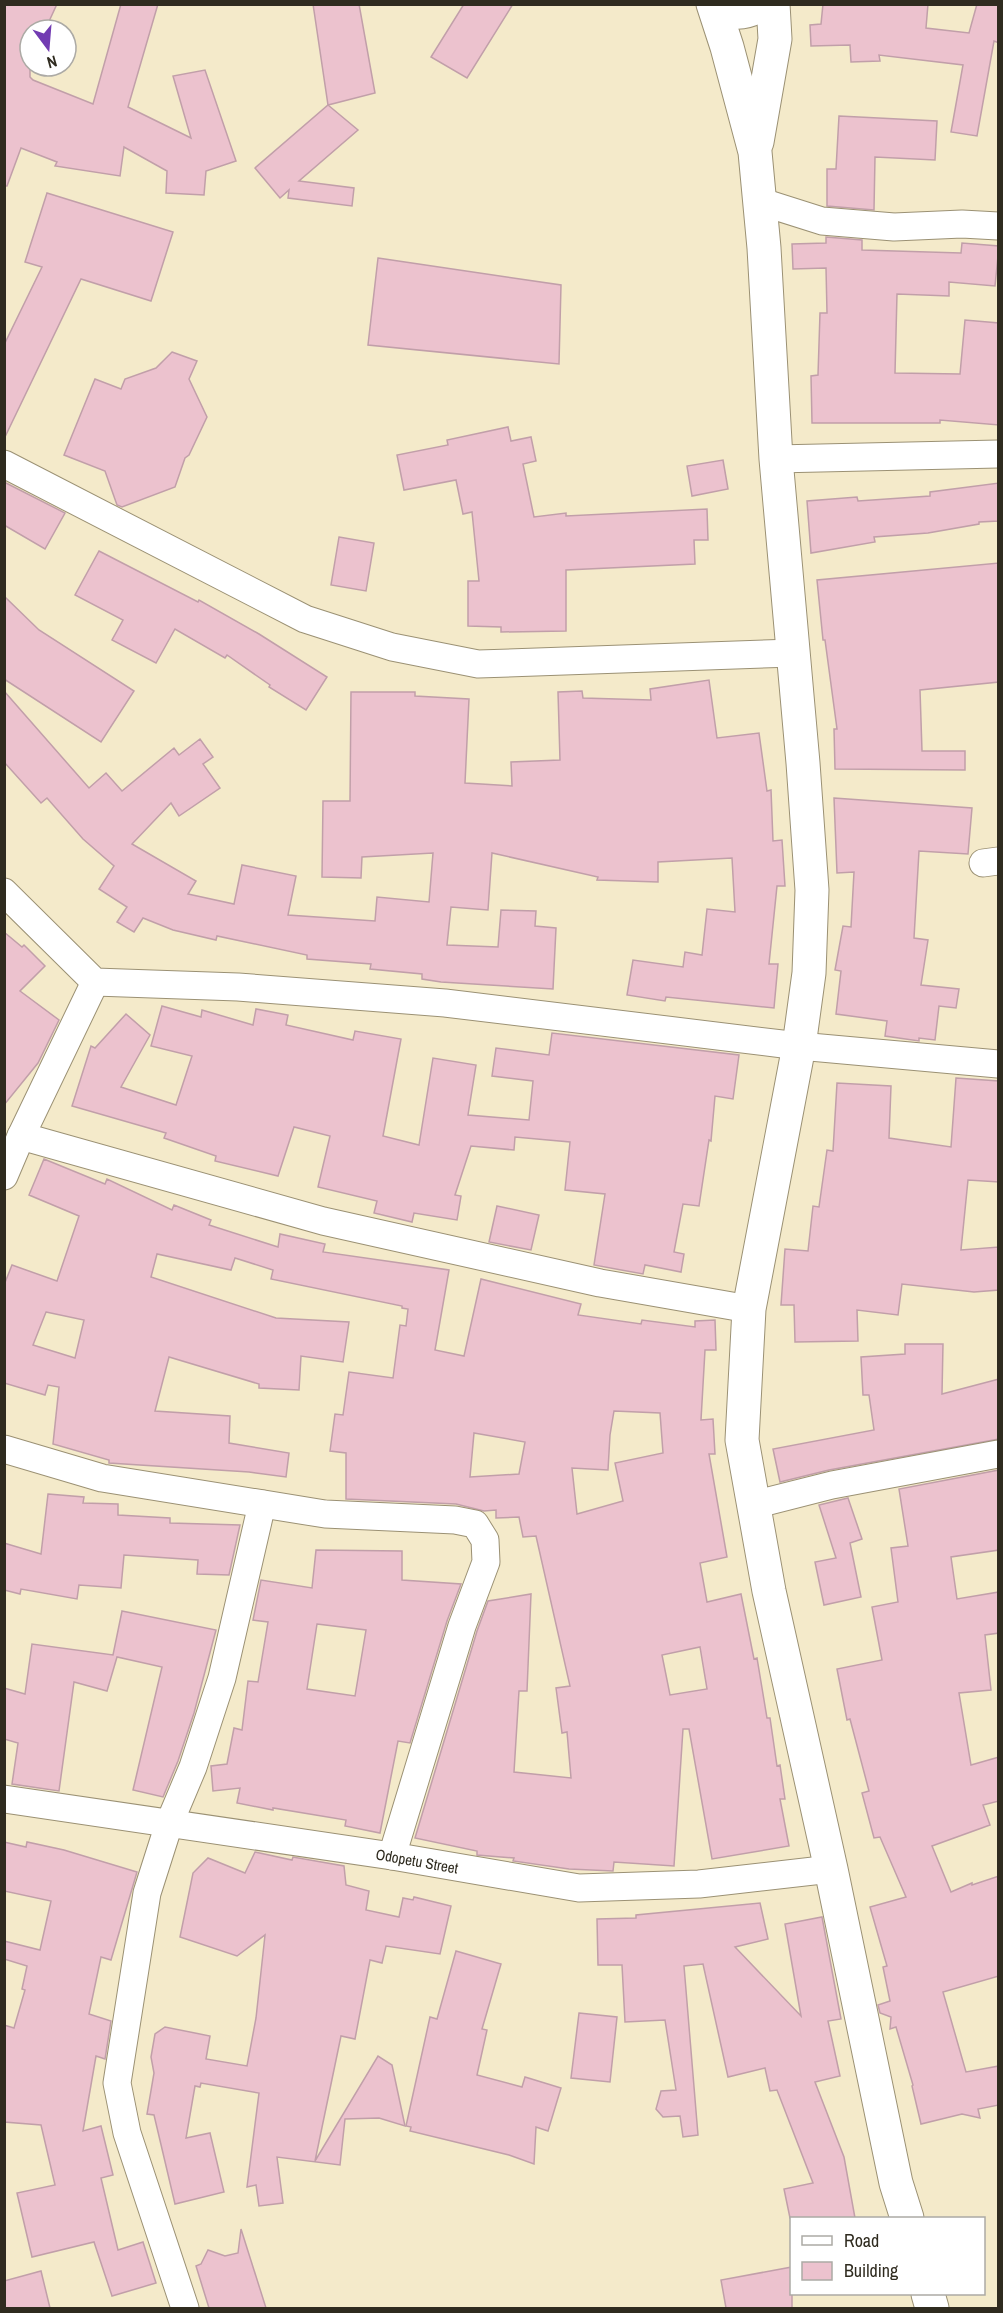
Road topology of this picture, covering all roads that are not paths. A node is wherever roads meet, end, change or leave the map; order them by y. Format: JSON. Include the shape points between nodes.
{"nodes":[{"id":1,"x":714,"y":4,"type":"edge"},
{"id":2,"x":762,"y":4,"type":"edge"},
{"id":3,"x":772,"y":4,"type":"edge"},
{"id":4,"x":754,"y":152,"type":"junction"},
{"id":5,"x":759,"y":201,"type":"junction"},
{"id":6,"x":999,"y":226,"type":"edge"},
{"id":7,"x":999,"y":454,"type":"edge"},
{"id":8,"x":776,"y":459,"type":"junction"},
{"id":9,"x":4,"y":464,"type":"edge"},
{"id":10,"x":794,"y":653,"type":"junction"},
{"id":11,"x":4,"y":892,"type":"edge"},
{"id":12,"x":95,"y":982,"type":"junction"},
{"id":13,"x":800,"y":1046,"type":"junction"},
{"id":14,"x":999,"y":1064,"type":"edge"},
{"id":15,"x":21,"y":1136,"type":"junction"},
{"id":16,"x":4,"y":1176,"type":"edge"},
{"id":17,"x":749,"y":1309,"type":"junction"},
{"id":18,"x":4,"y":1449,"type":"edge"},
{"id":19,"x":999,"y":1454,"type":"edge"},
{"id":20,"x":262,"y":1504,"type":"junction"},
{"id":21,"x":753,"y":1505,"type":"junction"},
{"id":22,"x":4,"y":1800,"type":"edge"},
{"id":23,"x":169,"y":1824,"type":"junction"},
{"id":24,"x":392,"y":1856,"type":"junction"},
{"id":25,"x":831,"y":1869,"type":"junction"},
{"id":26,"x":907,"y":2217,"type":"edge"},
{"id":27,"x":185,"y":2308,"type":"edge"}],
"edges":[{"from":1,"to":2,"type":"street","via":[[737,13]]},
{"from":1,"to":4,"type":"street"},
{"from":3,"to":4,"type":"street","via":[[775,39]]},
{"from":4,"to":5,"type":"street"},
{"from":5,"to":6,"type":"street","via":[[822,221],[894,227]]},
{"from":5,"to":8,"type":"street"},
{"from":7,"to":8,"type":"street"},
{"from":8,"to":10,"type":"street"},
{"from":9,"to":10,"type":"street","via":[[305,619],[392,647],[478,664]]},
{"from":10,"to":13,"type":"street","via":[[812,890],[809,973]]},
{"from":11,"to":12,"type":"street"},
{"from":12,"to":13,"type":"street","via":[[238,987],[445,1003]]},
{"from":12,"to":15,"type":"street"},
{"from":13,"to":14,"type":"street"},
{"from":13,"to":17,"type":"street"},
{"from":15,"to":16,"type":"street"},
{"from":15,"to":17,"type":"street","via":[[323,1221],[600,1283]]},
{"from":17,"to":21,"type":"street","via":[[742,1440]]},
{"from":18,"to":20,"type":"street","via":[[102,1478]]},
{"from":19,"to":21,"type":"street","via":[[832,1485]]},
{"from":20,"to":23,"type":"street","via":[[222,1678],[193,1767]]},
{"from":20,"to":24,"type":"street","via":[[325,1514],[455,1520],[475,1524],[485,1540],[486,1562],[462,1626]]},
{"from":21,"to":25,"type":"street"},
{"from":22,"to":23,"type":"street","name":"Odopetu Street"},
{"from":23,"to":24,"type":"street","name":"Odopetu Street"},
{"from":23,"to":27,"type":"street","via":[[147,1893],[117,2083],[127,2133]]},
{"from":24,"to":25,"type":"street","name":"Odopetu Street","via":[[579,1888],[699,1884]]},
{"from":25,"to":26,"type":"street"}]}
